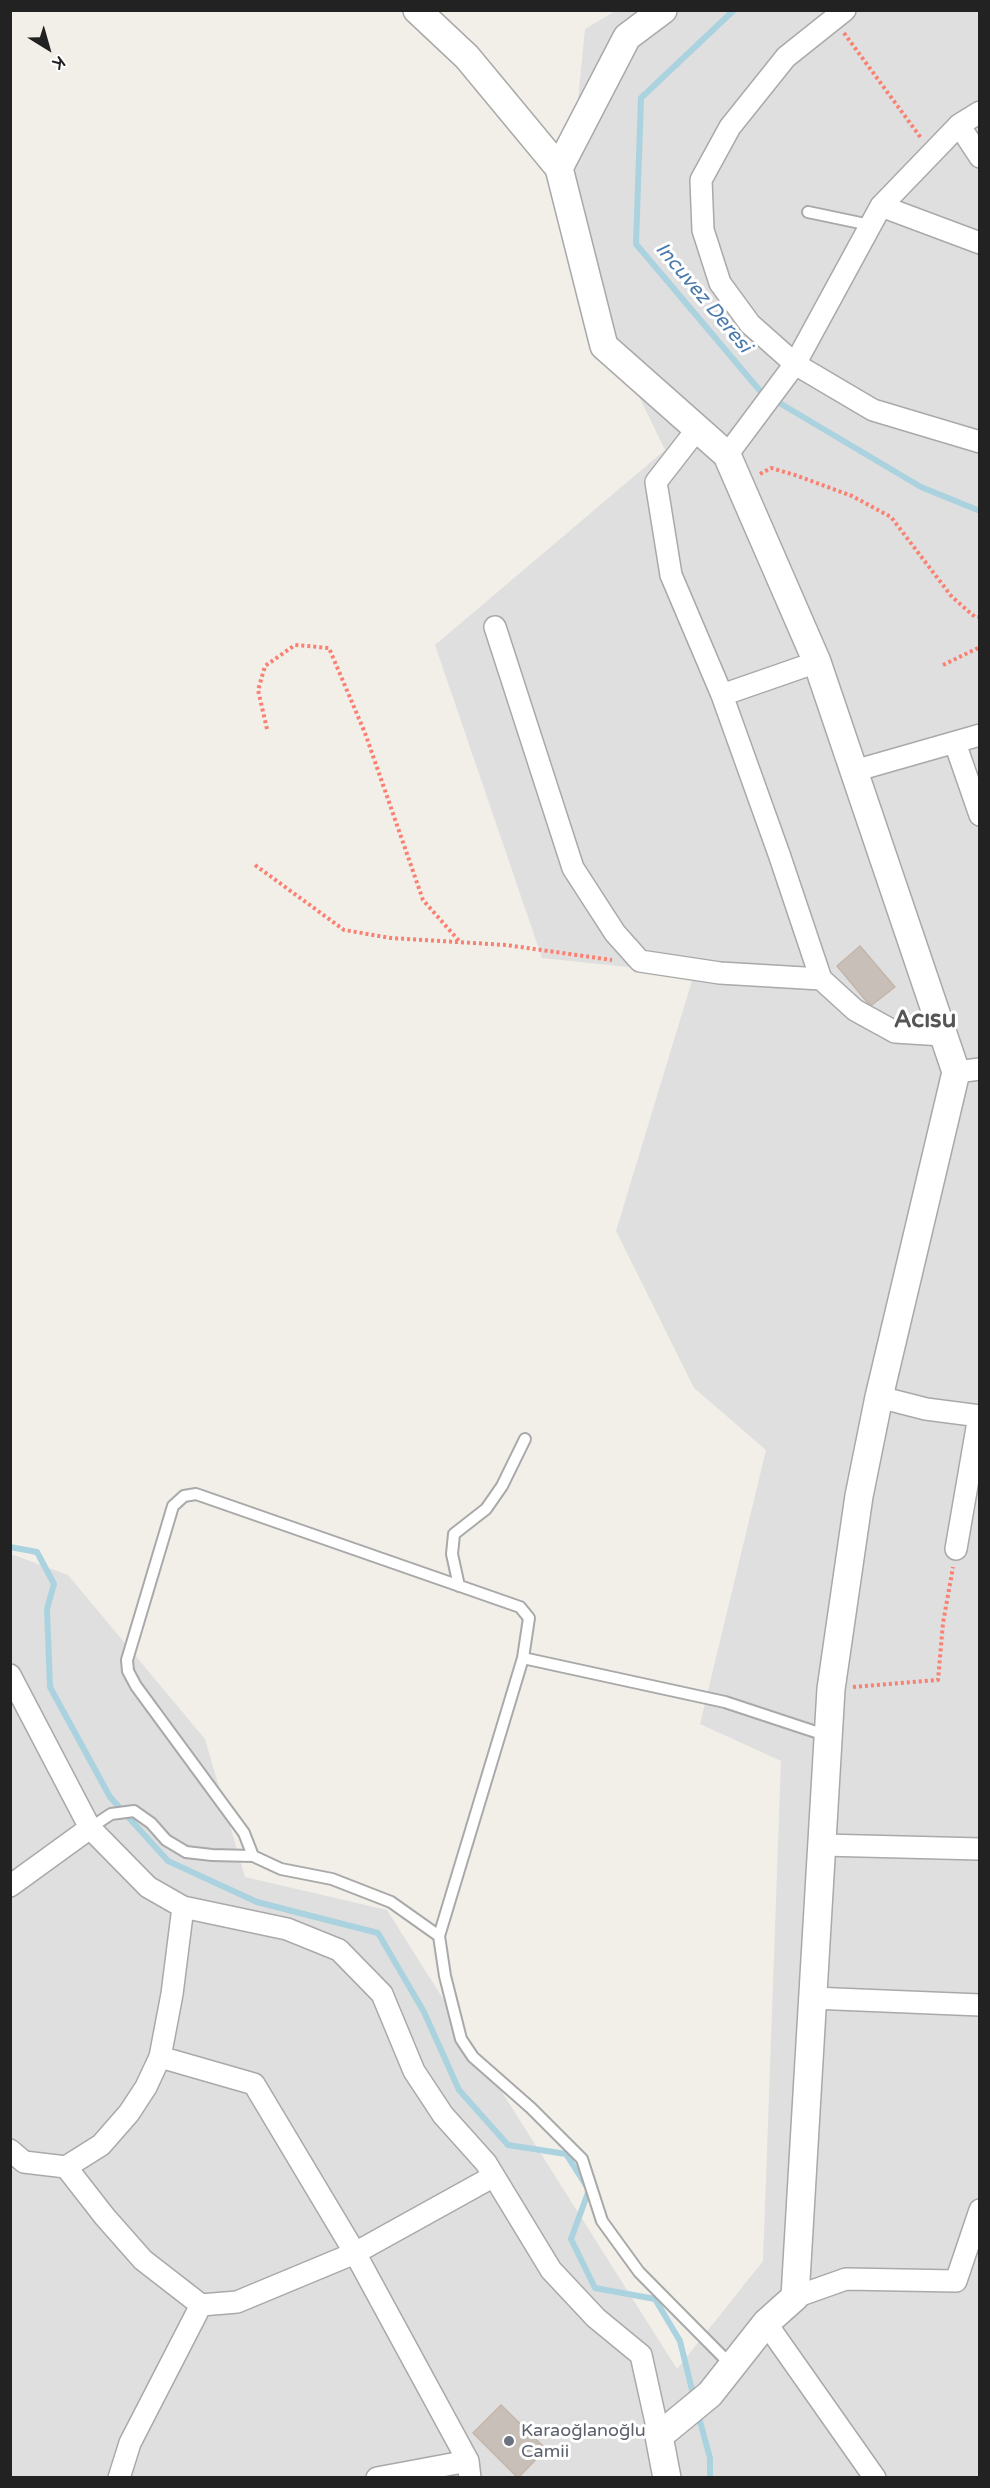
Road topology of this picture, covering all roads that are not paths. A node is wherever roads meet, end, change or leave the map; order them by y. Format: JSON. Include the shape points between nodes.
{"nodes":[{"id":1,"x":417,"y":10,"type":"edge"},
{"id":2,"x":663,"y":10,"type":"edge"},
{"id":3,"x":840,"y":14,"type":"edge"},
{"id":4,"x":980,"y":112,"type":"edge"},
{"id":5,"x":959,"y":125,"type":"junction"},
{"id":6,"x":980,"y":157,"type":"edge"},
{"id":7,"x":559,"y":168,"type":"junction"},
{"id":8,"x":881,"y":206,"type":"junction"},
{"id":9,"x":808,"y":212,"type":"dead end"},
{"id":10,"x":870,"y":225,"type":"junction"},
{"id":11,"x":980,"y":243,"type":"edge"},
{"id":12,"x":795,"y":364,"type":"junction"},
{"id":13,"x":698,"y":428,"type":"junction"},
{"id":14,"x":980,"y":442,"type":"edge"},
{"id":15,"x":727,"y":455,"type":"junction"},
{"id":16,"x":495,"y":627,"type":"dead end"},
{"id":17,"x":817,"y":662,"type":"junction"},
{"id":18,"x":722,"y":695,"type":"junction"},
{"id":19,"x":980,"y":735,"type":"edge"},
{"id":20,"x":955,"y":743,"type":"junction"},
{"id":21,"x":854,"y":771,"type":"junction"},
{"id":22,"x":980,"y":815,"type":"edge"},
{"id":23,"x":821,"y":979,"type":"junction"},
{"id":24,"x":943,"y":1035,"type":"junction"},
{"id":25,"x":968,"y":1071,"type":"edge"},
{"id":26,"x":879,"y":1397,"type":"junction"},
{"id":27,"x":979,"y":1416,"type":"edge"},
{"id":28,"x":525,"y":1439,"type":"dead end"},
{"id":29,"x":956,"y":1549,"type":"road end"},
{"id":30,"x":459,"y":1586,"type":"junction"},
{"id":31,"x":523,"y":1658,"type":"junction"},
{"id":32,"x":10,"y":1675,"type":"edge"},
{"id":33,"x":829,"y":1737,"type":"junction"},
{"id":34,"x":90,"y":1828,"type":"junction"},
{"id":35,"x":823,"y":1845,"type":"junction"},
{"id":36,"x":980,"y":1849,"type":"edge"},
{"id":37,"x":253,"y":1857,"type":"junction"},
{"id":38,"x":10,"y":1886,"type":"edge"},
{"id":39,"x":183,"y":1907,"type":"junction"},
{"id":40,"x":439,"y":1936,"type":"junction"},
{"id":41,"x":812,"y":1998,"type":"junction"},
{"id":42,"x":980,"y":2005,"type":"edge"},
{"id":43,"x":160,"y":2057,"type":"junction"},
{"id":44,"x":10,"y":2150,"type":"edge"},
{"id":45,"x":66,"y":2167,"type":"junction"},
{"id":46,"x":494,"y":2176,"type":"junction"},
{"id":47,"x":980,"y":2210,"type":"edge"},
{"id":48,"x":355,"y":2253,"type":"junction"},
{"id":49,"x":795,"y":2296,"type":"junction"},
{"id":50,"x":201,"y":2305,"type":"junction"},
{"id":51,"x":766,"y":2324,"type":"junction"},
{"id":52,"x":732,"y":2367,"type":"junction"},
{"id":53,"x":659,"y":2436,"type":"junction"},
{"id":54,"x":469,"y":2469,"type":"edge"},
{"id":55,"x":118,"y":2478,"type":"edge"},
{"id":56,"x":377,"y":2478,"type":"edge"},
{"id":57,"x":667,"y":2478,"type":"edge"},
{"id":58,"x":875,"y":2478,"type":"edge"}],
"edges":[{"from":1,"to":7,"type":"street","via":[[467,57]]},
{"from":2,"to":7,"type":"street","via":[[627,37]]},
{"from":3,"to":12,"type":"street","via":[[786,57],[730,127],[701,180],[703,230],[720,282],[750,324]]},
{"from":4,"to":5,"type":"street"},
{"from":5,"to":6,"type":"street"},
{"from":5,"to":8,"type":"street"},
{"from":7,"to":13,"type":"street","via":[[604,346]]},
{"from":8,"to":10,"type":"street"},
{"from":8,"to":11,"type":"street"},
{"from":9,"to":10,"type":"lane"},
{"from":10,"to":12,"type":"street"},
{"from":12,"to":14,"type":"street","via":[[873,410]]},
{"from":12,"to":15,"type":"street"},
{"from":13,"to":15,"type":"street"},
{"from":13,"to":18,"type":"street","via":[[656,482],[671,575]]},
{"from":15,"to":17,"type":"street"},
{"from":16,"to":23,"type":"street","via":[[573,868],[615,933],[640,961],[720,973]]},
{"from":17,"to":18,"type":"street"},
{"from":17,"to":21,"type":"street"},
{"from":18,"to":23,"type":"street"},
{"from":19,"to":20,"type":"street"},
{"from":20,"to":21,"type":"street"},
{"from":20,"to":22,"type":"street"},
{"from":21,"to":24,"type":"street"},
{"from":23,"to":24,"type":"street","via":[[855,1010],[895,1032]]},
{"from":24,"to":25,"type":"street"},
{"from":25,"to":26,"type":"street"},
{"from":26,"to":27,"type":"street","via":[[926,1409]]},
{"from":26,"to":33,"type":"street","via":[[859,1496],[831,1689]]},
{"from":27,"to":29,"type":"street"},
{"from":28,"to":30,"type":"lane","via":[[486,1509],[454,1534],[452,1554]]},
{"from":30,"to":31,"type":"lane","via":[[520,1607],[529,1618]]},
{"from":30,"to":37,"type":"lane","via":[[196,1494],[184,1496],[173,1506],[127,1660],[128,1671],[244,1833]]},
{"from":31,"to":33,"type":"lane","via":[[725,1702]]},
{"from":31,"to":40,"type":"lane"},
{"from":32,"to":34,"type":"street"},
{"from":33,"to":35,"type":"street"},
{"from":34,"to":37,"type":"lane","via":[[111,1814],[134,1811],[186,1852]]},
{"from":34,"to":38,"type":"street"},
{"from":34,"to":39,"type":"street","via":[[148,1887]]},
{"from":35,"to":36,"type":"street"},
{"from":35,"to":41,"type":"street"},
{"from":37,"to":40,"type":"lane","via":[[281,1869],[332,1879],[391,1902]]},
{"from":39,"to":43,"type":"street"},
{"from":39,"to":46,"type":"street","via":[[287,1929],[339,1950],[382,1994],[414,2071],[443,2115]]},
{"from":40,"to":52,"type":"lane","via":[[461,2039],[473,2057],[582,2159],[602,2220],[639,2272]]},
{"from":41,"to":42,"type":"street"},
{"from":41,"to":49,"type":"street"},
{"from":43,"to":45,"type":"street","via":[[129,2113],[101,2145]]},
{"from":43,"to":48,"type":"street","via":[[254,2084]]},
{"from":44,"to":45,"type":"street","via":[[24,2162]]},
{"from":45,"to":50,"type":"street","via":[[143,2260]]},
{"from":46,"to":48,"type":"street"},
{"from":46,"to":53,"type":"street","via":[[551,2270],[596,2318],[641,2355]]},
{"from":47,"to":49,"type":"street","via":[[956,2281],[846,2279]]},
{"from":48,"to":50,"type":"street","via":[[237,2302]]},
{"from":48,"to":54,"type":"street"},
{"from":49,"to":51,"type":"street"},
{"from":50,"to":55,"type":"street","via":[[130,2443]]},
{"from":51,"to":52,"type":"street"},
{"from":51,"to":58,"type":"street"},
{"from":52,"to":53,"type":"street","via":[[710,2394]]},
{"from":53,"to":57,"type":"street"},
{"from":54,"to":56,"type":"street"}]}
